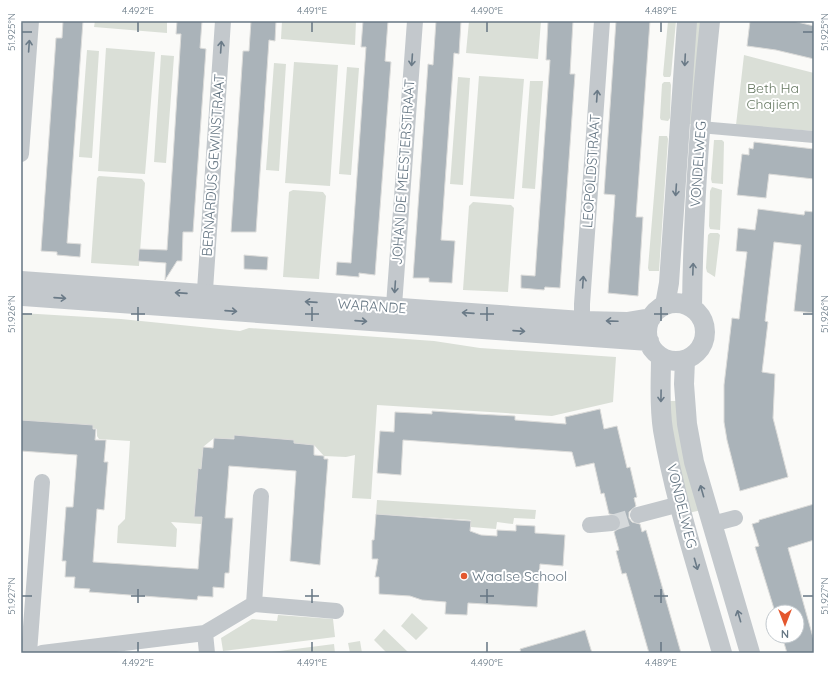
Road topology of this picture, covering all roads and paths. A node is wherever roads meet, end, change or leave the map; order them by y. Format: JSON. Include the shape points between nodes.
{"nodes":[{"id":1,"x":31,"y":21,"type":"edge"},
{"id":2,"x":223,"y":21,"type":"edge"},
{"id":3,"x":414,"y":21,"type":"edge"},
{"id":4,"x":602,"y":21,"type":"edge"},
{"id":5,"x":687,"y":21,"type":"edge"},
{"id":6,"x":710,"y":21,"type":"edge"},
{"id":7,"x":700,"y":127,"type":"junction"},
{"id":8,"x":814,"y":137,"type":"edge"},
{"id":9,"x":21,"y":154,"type":"edge"},
{"id":10,"x":21,"y":282,"type":"edge"},
{"id":11,"x":21,"y":295,"type":"edge"},
{"id":12,"x":204,"y":302,"type":"junction"},
{"id":13,"x":665,"y":305,"type":"junction"},
{"id":14,"x":692,"y":308,"type":"junction"},
{"id":15,"x":394,"y":316,"type":"junction"},
{"id":16,"x":651,"y":318,"type":"junction"},
{"id":17,"x":582,"y":320,"type":"junction"},
{"id":18,"x":648,"y":341,"type":"junction"},
{"id":19,"x":661,"y":357,"type":"junction"},
{"id":20,"x":686,"y":360,"type":"junction"},
{"id":21,"x":42,"y":482,"type":"dead end"},
{"id":22,"x":261,"y":496,"type":"dead end"},
{"id":23,"x":680,"y":504,"type":"junction"},
{"id":24,"x":638,"y":515,"type":"tunnel mouth"},
{"id":25,"x":735,"y":518,"type":"dead end"},
{"id":26,"x":612,"y":523,"type":"tunnel mouth"},
{"id":27,"x":712,"y":524,"type":"junction"},
{"id":28,"x":590,"y":525,"type":"dead end"},
{"id":29,"x":254,"y":604,"type":"junction"},
{"id":30,"x":336,"y":611,"type":"dead end"},
{"id":31,"x":205,"y":633,"type":"junction"},
{"id":32,"x":29,"y":653,"type":"edge"},
{"id":33,"x":42,"y":653,"type":"edge"},
{"id":34,"x":207,"y":653,"type":"edge"},
{"id":35,"x":722,"y":653,"type":"edge"},
{"id":36,"x":750,"y":653,"type":"edge"}],
"edges":[{"from":9,"to":1,"type":"street","one_way":true},
{"from":12,"to":2,"type":"street","name":"BERNARDUS GEWINSTRAAT","one_way":true},
{"from":3,"to":15,"type":"street","name":"JOHAN DE MEESTERSTRAAT","one_way":true},
{"from":17,"to":4,"type":"street","name":"LEOPOLDSTRAAT","one_way":true},
{"from":5,"to":13,"type":"street","name":"VONDELWEG","one_way":true,"via":[[669,283]]},
{"from":6,"to":7,"type":"street","name":"VONDELWEG"},
{"from":7,"to":8,"type":"street"},
{"from":14,"to":7,"type":"street","name":"VONDELWEG","one_way":true},
{"from":12,"to":10,"type":"street","name":"WARANDE","one_way":true},
{"from":11,"to":12,"type":"street","name":"WARANDE","one_way":true},
{"from":12,"to":15,"type":"street","name":"WARANDE"},
{"from":13,"to":14,"type":"street","via":[[684,304]]},
{"from":13,"to":16,"type":"street"},
{"from":14,"to":20,"type":"street","via":[[704,322],[705,341],[694,356]]},
{"from":17,"to":15,"type":"street","name":"WARANDE","one_way":true},
{"from":15,"to":18,"type":"street","name":"WARANDE","one_way":true},
{"from":16,"to":17,"type":"street","name":"WARANDE","one_way":true,"via":[[627,322]]},
{"from":16,"to":18,"type":"street"},
{"from":18,"to":19,"type":"street","via":[[651,348]]},
{"from":19,"to":20,"type":"street","via":[[673,361]]},
{"from":19,"to":23,"type":"street","name":"VONDELWEG","one_way":true,"via":[[663,429]]},
{"from":27,"to":20,"type":"street","name":"VONDELWEG","one_way":true,"via":[[686,424]]},
{"from":21,"to":32,"type":"street"},
{"from":22,"to":29,"type":"street"},
{"from":23,"to":24,"type":"street"},
{"from":23,"to":35,"type":"street","name":"VONDELWEG","one_way":true},
{"from":25,"to":27,"type":"street","name":"VONDELWEG"},
{"from":26,"to":28,"type":"street"},
{"from":36,"to":27,"type":"street","name":"VONDELWEG","one_way":true},
{"from":29,"to":30,"type":"street"},
{"from":29,"to":31,"type":"street"},
{"from":31,"to":33,"type":"street"},
{"from":31,"to":34,"type":"street"}]}
